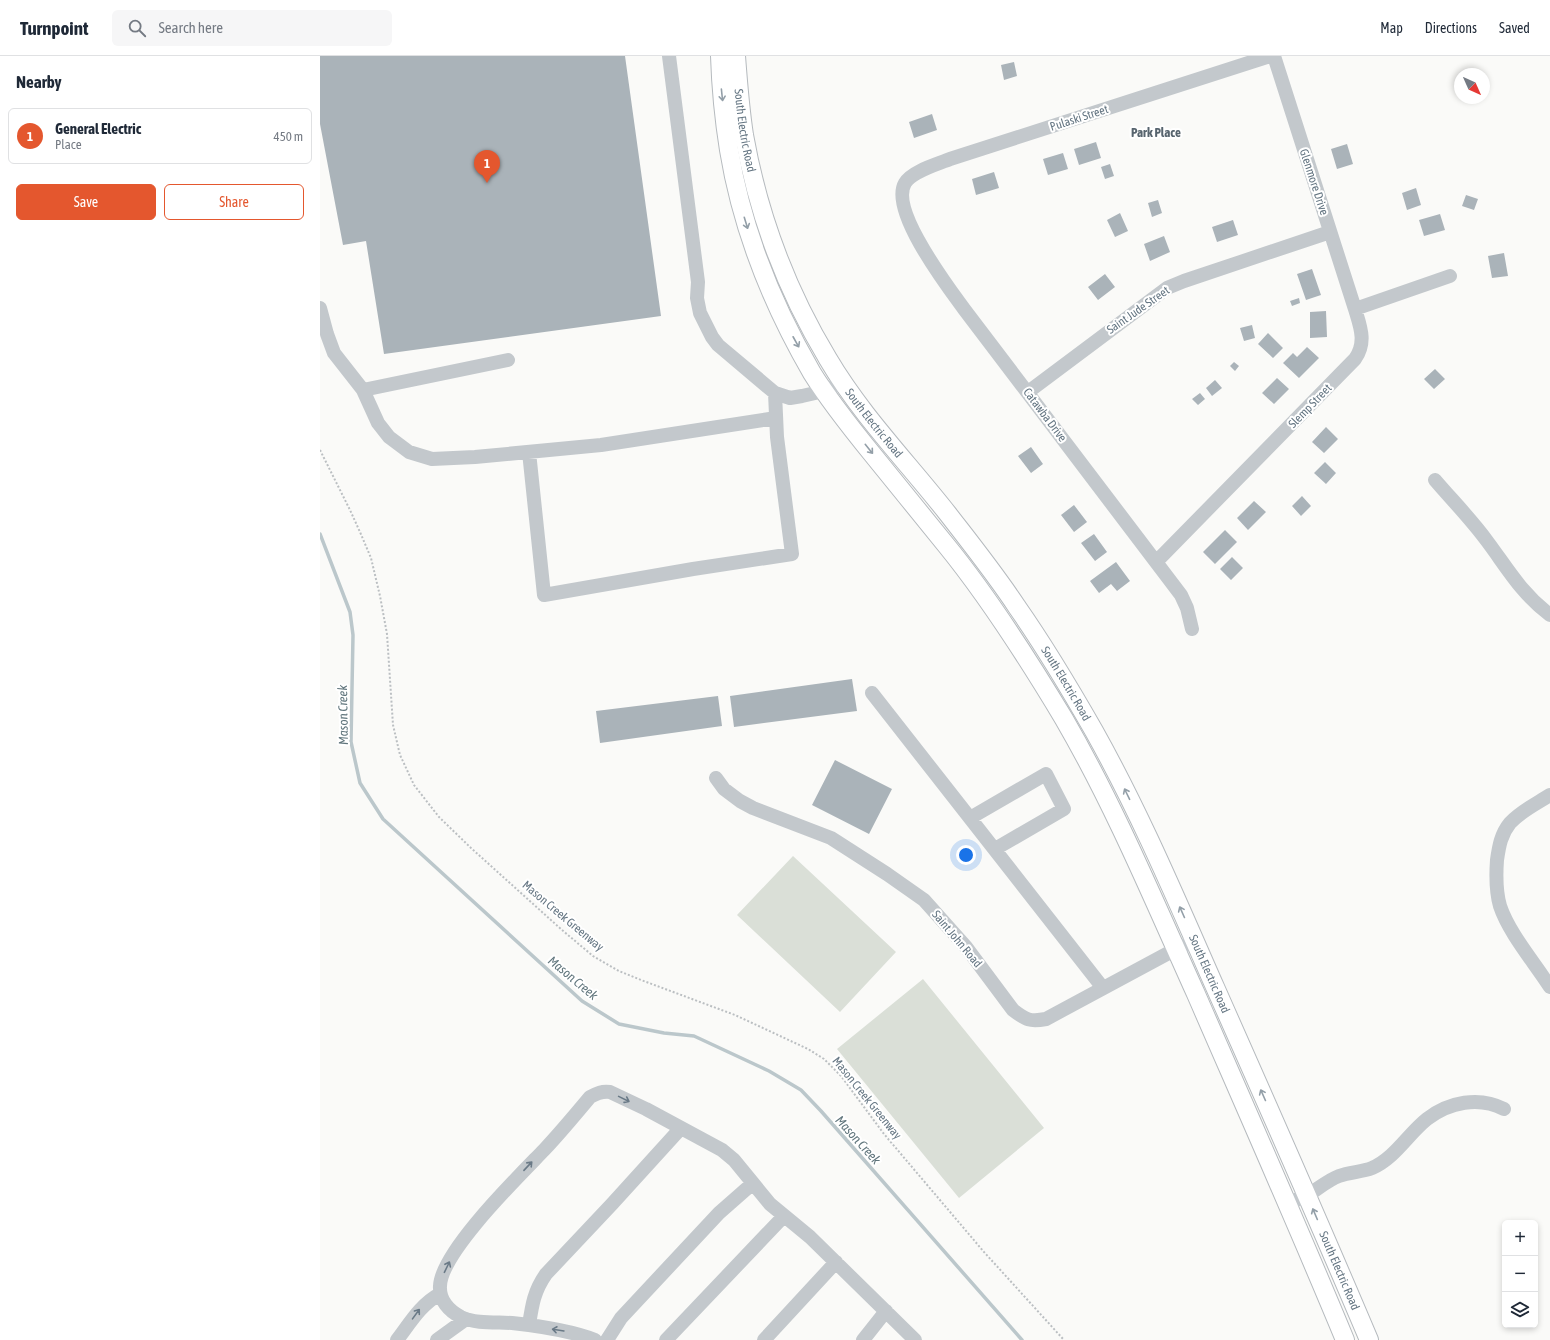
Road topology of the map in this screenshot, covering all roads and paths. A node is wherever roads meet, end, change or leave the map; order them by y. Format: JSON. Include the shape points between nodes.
{"nodes":[{"id":1,"x":669,"y":56,"type":"edge"},
{"id":2,"x":720,"y":56,"type":"edge"},
{"id":3,"x":736,"y":56,"type":"edge"},
{"id":4,"x":1270,"y":56,"type":"edge"},
{"id":5,"x":1274,"y":56,"type":"edge"},
{"id":6,"x":902,"y":197,"type":"joint"},
{"id":7,"x":1330,"y":232,"type":"junction"},
{"id":8,"x":1450,"y":276,"type":"dead end"},
{"id":9,"x":320,"y":308,"type":"edge"},
{"id":10,"x":1355,"y":309,"type":"junction"},
{"id":11,"x":508,"y":360,"type":"dead end"},
{"id":12,"x":843,"y":382,"type":"junction"},
{"id":13,"x":363,"y":390,"type":"junction"},
{"id":14,"x":824,"y":391,"type":"junction"},
{"id":15,"x":1028,"y":392,"type":"junction"},
{"id":16,"x":775,"y":393,"type":"junction"},
{"id":17,"x":776,"y":418,"type":"junction"},
{"id":18,"x":320,"y":450,"type":"edge"},
{"id":19,"x":529,"y":452,"type":"junction"},
{"id":20,"x":1435,"y":480,"type":"dead end"},
{"id":21,"x":1156,"y":562,"type":"junction"},
{"id":22,"x":1550,"y":615,"type":"edge"},
{"id":23,"x":1192,"y":629,"type":"dead end"},
{"id":24,"x":872,"y":693,"type":"dead end"},
{"id":25,"x":716,"y":778,"type":"dead end"},
{"id":26,"x":1550,"y":795,"type":"edge"},
{"id":27,"x":970,"y":818,"type":"junction"},
{"id":28,"x":995,"y":849,"type":"junction"},
{"id":29,"x":1195,"y":941,"type":"junction"},
{"id":30,"x":1176,"y":948,"type":"junction"},
{"id":31,"x":1550,"y":987,"type":"edge"},
{"id":32,"x":1103,"y":988,"type":"junction"},
{"id":33,"x":1504,"y":1110,"type":"dead end"},
{"id":34,"x":681,"y":1128,"type":"junction"},
{"id":35,"x":752,"y":1184,"type":"junction"},
{"id":36,"x":1307,"y":1195,"type":"junction"},
{"id":37,"x":1288,"y":1203,"type":"junction"},
{"id":38,"x":784,"y":1216,"type":"junction"},
{"id":39,"x":836,"y":1262,"type":"junction"},
{"id":40,"x":440,"y":1294,"type":"junction"},
{"id":41,"x":886,"y":1312,"type":"junction"},
{"id":42,"x":466,"y":1319,"type":"junction"},
{"id":43,"x":529,"y":1325,"type":"junction"},
{"id":44,"x":397,"y":1340,"type":"edge"},
{"id":45,"x":437,"y":1340,"type":"edge"},
{"id":46,"x":595,"y":1340,"type":"edge"},
{"id":47,"x":607,"y":1340,"type":"edge"},
{"id":48,"x":666,"y":1340,"type":"edge"},
{"id":49,"x":764,"y":1340,"type":"edge"},
{"id":50,"x":863,"y":1340,"type":"edge"},
{"id":51,"x":915,"y":1340,"type":"edge"},
{"id":52,"x":1064,"y":1340,"type":"edge"},
{"id":53,"x":1345,"y":1340,"type":"edge"},
{"id":54,"x":1369,"y":1340,"type":"edge"}],
"edges":[{"from":1,"to":16,"type":"street","via":[[700,313],[718,345]]},
{"from":2,"to":14,"type":"main road","name":"South Electric Road","one_way":true,"via":[[728,149],[745,222],[772,294],[790,332]]},
{"from":3,"to":12,"type":"main road","name":"South Electric Road","via":[[744,136],[753,178],[775,250],[809,325]]},
{"from":4,"to":6,"type":"street","name":"Pulaski Street","via":[[950,159],[913,175],[905,183]]},
{"from":5,"to":7,"type":"street","name":"Glenmore Drive"},
{"from":6,"to":15,"type":"street","name":"Catawba Drive","via":[[918,241],[932,264]]},
{"from":7,"to":10,"type":"street","name":"Glenmore Drive"},
{"from":7,"to":15,"type":"street","name":"Saint Jude Street","via":[[1167,288]]},
{"from":8,"to":10,"type":"street"},
{"from":9,"to":13,"type":"street","via":[[334,353]]},
{"from":10,"to":21,"type":"street","name":"Slemp Street","via":[[1362,334],[1362,345],[1356,359]]},
{"from":11,"to":13,"type":"street"},
{"from":12,"to":14,"type":"street"},
{"from":29,"to":12,"type":"main road","name":"South Electric Road","one_way":true,"via":[[1121,782],[1055,665],[996,578],[946,511]]},
{"from":13,"to":19,"type":"street","via":[[378,423],[389,437],[409,452],[432,459]]},
{"from":14,"to":16,"type":"street","via":[[790,398]]},
{"from":14,"to":30,"type":"main road","name":"South Electric Road","one_way":true,"via":[[950,549],[1022,652],[1094,773]]},
{"from":15,"to":21,"type":"street","name":"Catawba Drive"},
{"from":16,"to":17,"type":"street"},
{"from":17,"to":19,"type":"street","via":[[601,445]]},
{"from":17,"to":19,"type":"street","via":[[792,554],[544,595]]},
{"from":18,"to":52,"type":"path","name":"Mason Creek Greenway","via":[[350,510],[374,573],[387,634],[393,725],[400,755],[414,785],[439,817],[593,956],[619,971],[735,1015],[824,1059],[984,1252]]},
{"from":20,"to":22,"type":"street","via":[[1486,540],[1524,593]]},
{"from":21,"to":23,"type":"street","name":"Catawba Drive","via":[[1181,595]]},
{"from":24,"to":27,"type":"street"},
{"from":25,"to":32,"type":"street","name":"Saint John Road","via":[[724,789],[740,801],[752,808],[832,838],[924,900],[966,947],[1013,1010],[1024,1018],[1033,1021],[1046,1019]]},
{"from":26,"to":31,"type":"street","via":[[1518,815],[1509,825],[1499,843],[1497,889],[1507,922]]},
{"from":27,"to":28,"type":"street"},
{"from":27,"to":28,"type":"street","via":[[1046,774],[1064,809]]},
{"from":28,"to":32,"type":"street"},
{"from":29,"to":30,"type":"street","name":"Saint John Road"},
{"from":36,"to":29,"type":"main road","name":"South Electric Road","one_way":true},
{"from":30,"to":32,"type":"street","name":"Saint John Road"},
{"from":30,"to":37,"type":"main road","name":"South Electric Road"},
{"from":33,"to":36,"type":"street","via":[[1496,1105],[1471,1101],[1440,1111],[1427,1120],[1390,1156],[1372,1167],[1338,1176]]},
{"from":34,"to":35,"type":"street","via":[[722,1150],[734,1160]]},
{"from":40,"to":34,"type":"street","one_way":true,"via":[[441,1278],[450,1260],[480,1217],[546,1148],[590,1097],[604,1091],[610,1092]]},
{"from":34,"to":43,"type":"street","via":[[546,1274],[533,1299]]},
{"from":35,"to":38,"type":"street"},
{"from":35,"to":47,"type":"street","via":[[719,1213],[621,1318]]},
{"from":36,"to":37,"type":"street"},
{"from":54,"to":36,"type":"main road","name":"South Electric Road","one_way":true},
{"from":37,"to":53,"type":"main road","name":"South Electric Road"},
{"from":38,"to":39,"type":"street"},
{"from":38,"to":48,"type":"street"},
{"from":39,"to":41,"type":"street"},
{"from":39,"to":49,"type":"street"},
{"from":40,"to":42,"type":"street","via":[[450,1309]]},
{"from":44,"to":40,"type":"street","one_way":true,"via":[[422,1307]]},
{"from":41,"to":50,"type":"street"},
{"from":41,"to":51,"type":"street"},
{"from":42,"to":43,"type":"street"},
{"from":42,"to":45,"type":"street"},
{"from":46,"to":43,"type":"street","one_way":true,"via":[[565,1331]]}]}
